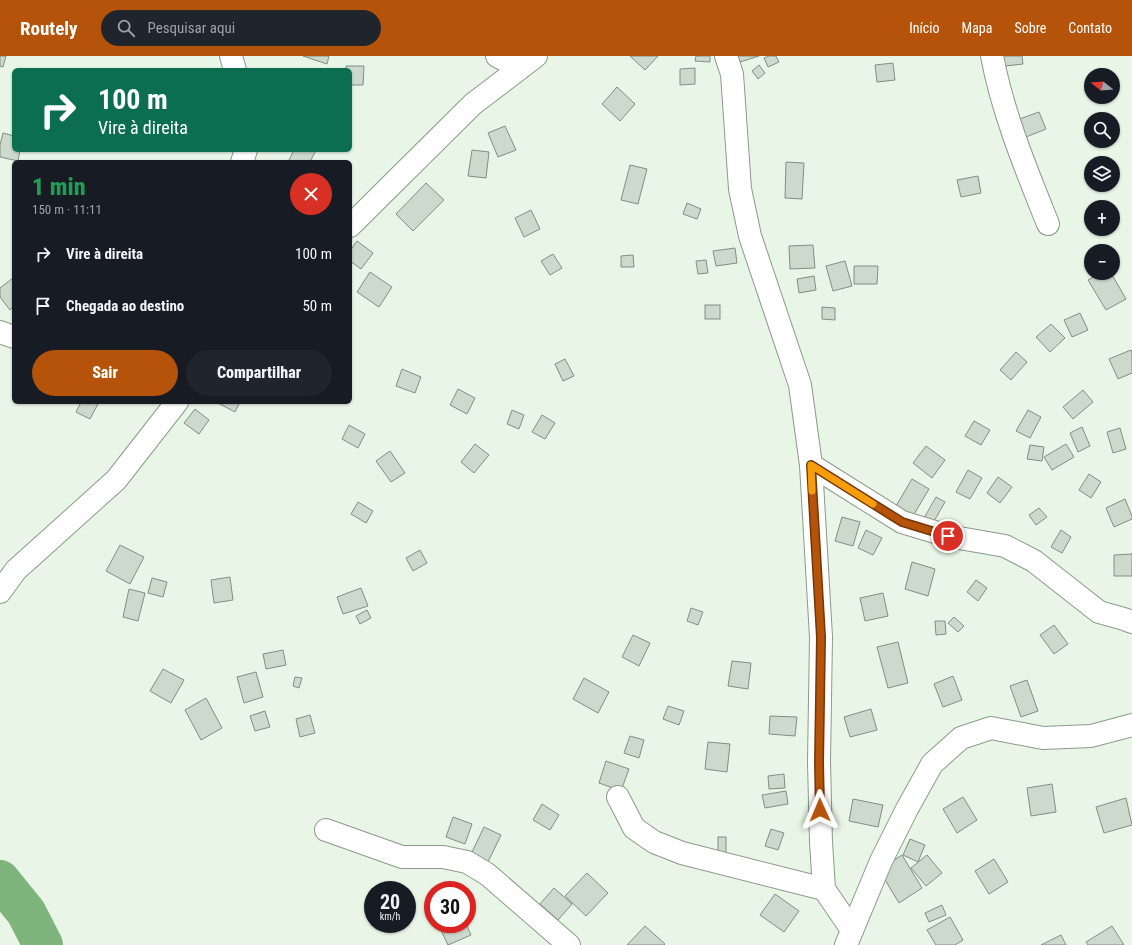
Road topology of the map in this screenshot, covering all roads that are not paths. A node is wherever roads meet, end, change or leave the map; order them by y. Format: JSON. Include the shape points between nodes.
{"nodes":[{"id":1,"x":231,"y":56,"type":"edge"},
{"id":2,"x":497,"y":56,"type":"edge"},
{"id":3,"x":726,"y":56,"type":"edge"},
{"id":4,"x":992,"y":56,"type":"edge"},
{"id":5,"x":528,"y":62,"type":"edge"},
{"id":6,"x":234,"y":68,"type":"edge"},
{"id":7,"x":352,"y":224,"type":"edge"},
{"id":8,"x":1048,"y":224,"type":"dead end"},
{"id":9,"x":0,"y":332,"type":"edge"},
{"id":10,"x":12,"y":336,"type":"edge"},
{"id":11,"x":175,"y":404,"type":"edge"},
{"id":12,"x":811,"y":465,"type":"junction"},
{"id":13,"x":0,"y":592,"type":"edge"},
{"id":14,"x":1132,"y":622,"type":"edge"},
{"id":15,"x":1132,"y":725,"type":"edge"},
{"id":16,"x":618,"y":797,"type":"dead end"},
{"id":17,"x":326,"y":830,"type":"dead end"},
{"id":18,"x":824,"y":889,"type":"junction"},
{"id":19,"x":849,"y":937,"type":"edge"},
{"id":20,"x":569,"y":945,"type":"edge"}],
"edges":[{"from":1,"to":6,"type":"street"},
{"from":2,"to":5,"type":"street"},
{"from":3,"to":12,"type":"street","via":[[732,74],[740,189],[750,236],[800,385]]},
{"from":4,"to":8,"type":"street","via":[[1012,133]]},
{"from":5,"to":7,"type":"street","via":[[473,104]]},
{"from":9,"to":10,"type":"street"},
{"from":11,"to":13,"type":"street","via":[[116,480],[16,570]]},
{"from":12,"to":14,"type":"street","via":[[902,522],[948,536],[1005,546],[1034,561],[1099,612]]},
{"from":12,"to":18,"type":"street","via":[[821,637],[819,762]]},
{"from":15,"to":19,"type":"street","via":[[1091,736],[1043,738],[991,728],[961,738],[932,764],[881,861]]},
{"from":16,"to":18,"type":"street","via":[[634,828],[654,842],[682,853]]},
{"from":17,"to":20,"type":"street","via":[[402,856],[443,857],[467,862],[487,874]]},
{"from":18,"to":19,"type":"street"}]}
